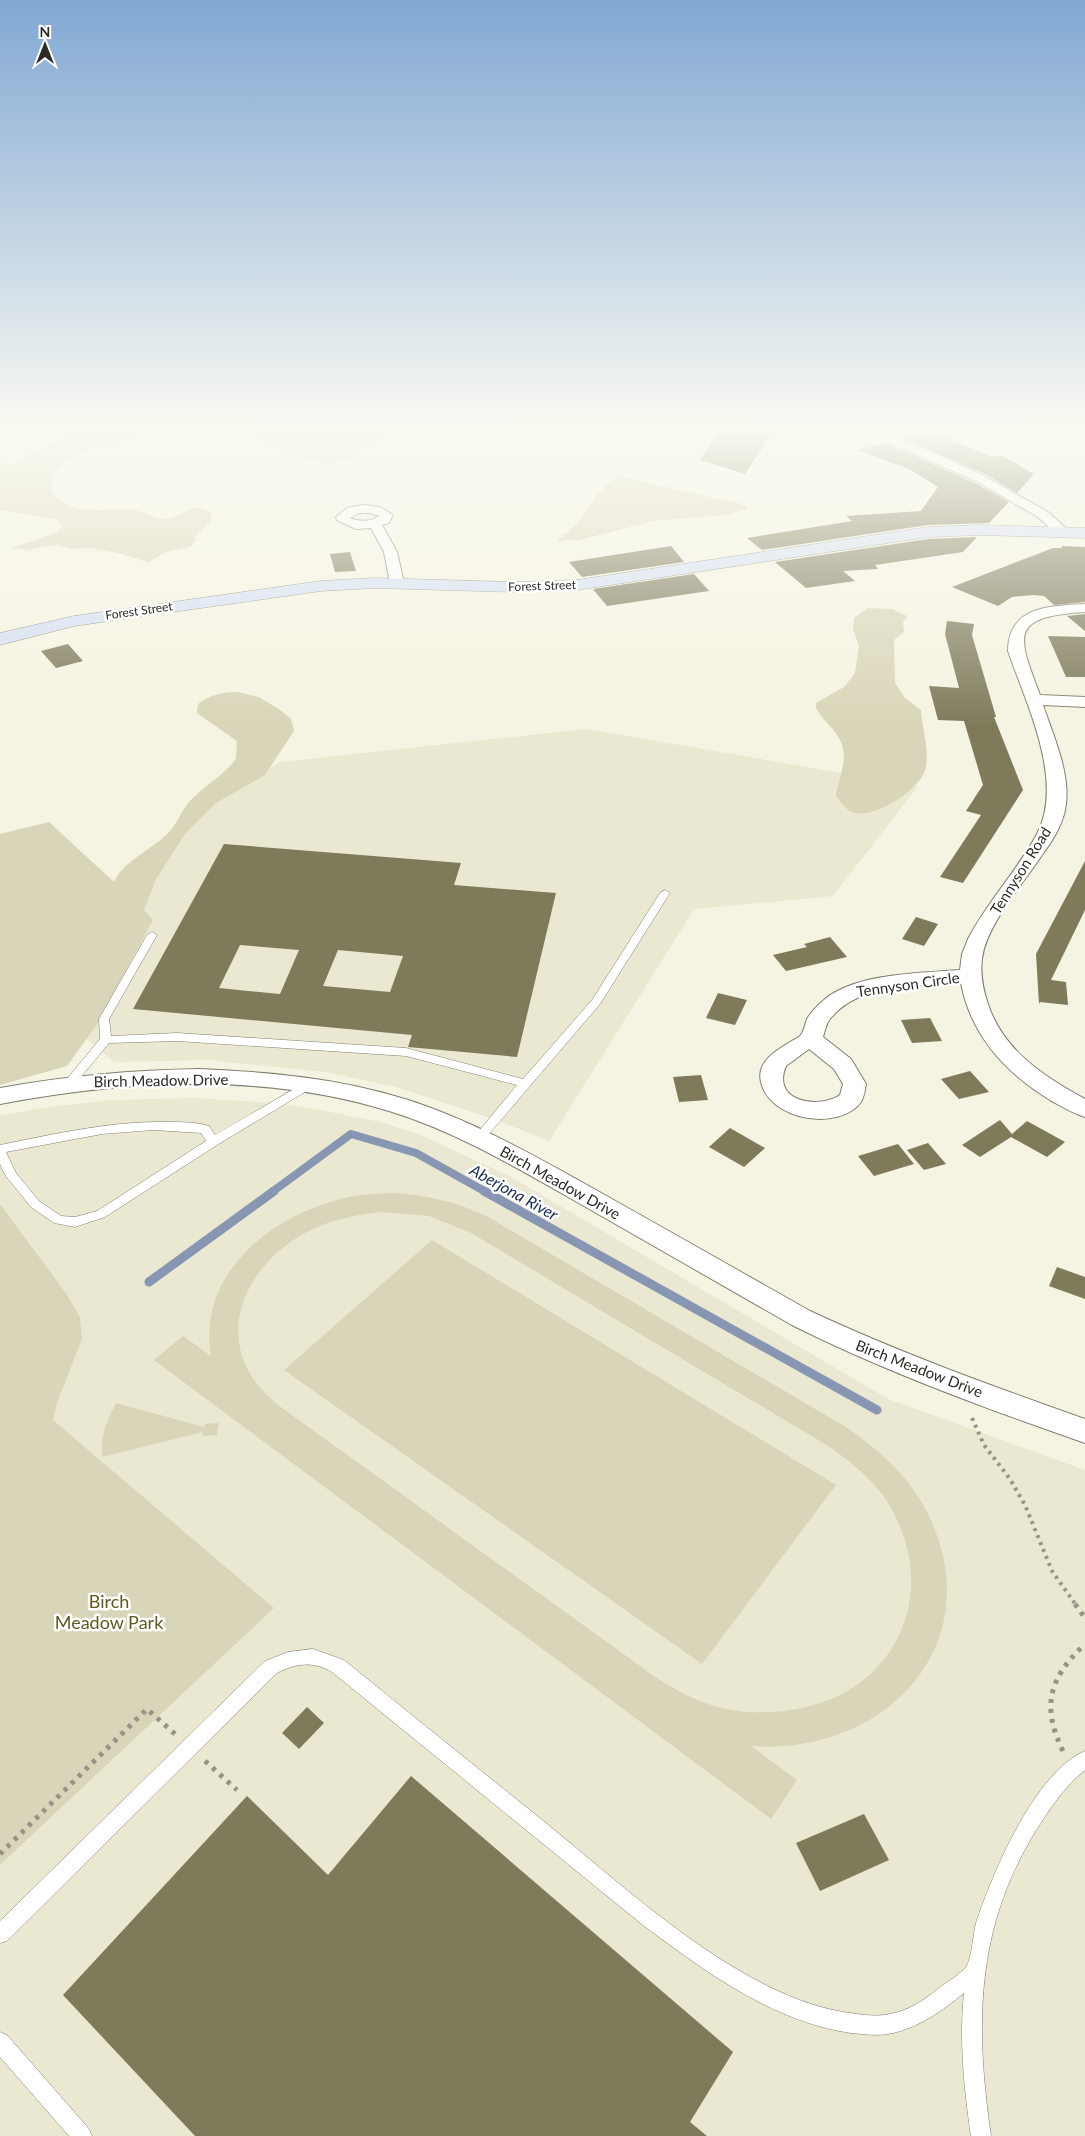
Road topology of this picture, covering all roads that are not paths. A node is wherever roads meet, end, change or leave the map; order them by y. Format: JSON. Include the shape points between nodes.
{"nodes":[{"id":1,"x":376,"y":527,"type":"edge"},
{"id":2,"x":1058,"y":527,"type":"edge"},
{"id":3,"x":1063,"y":532,"type":"junction"},
{"id":4,"x":1085,"y":533,"type":"edge"},
{"id":5,"x":397,"y":583,"type":"junction"},
{"id":6,"x":1085,"y":608,"type":"edge"},
{"id":7,"x":0,"y":639,"type":"edge"},
{"id":8,"x":1033,"y":700,"type":"junction"},
{"id":9,"x":1085,"y":702,"type":"edge"},
{"id":10,"x":665,"y":893,"type":"dead end"},
{"id":11,"x":152,"y":934,"type":"dead end"},
{"id":12,"x":971,"y":976,"type":"junction"},
{"id":13,"x":810,"y":1038,"type":"dead end"},
{"id":14,"x":106,"y":1040,"type":"junction"},
{"id":15,"x":525,"y":1083,"type":"junction"},
{"id":16,"x":68,"y":1085,"type":"junction"},
{"id":17,"x":306,"y":1086,"type":"junction"},
{"id":18,"x":0,"y":1096,"type":"edge"},
{"id":19,"x":1085,"y":1109,"type":"edge"},
{"id":20,"x":479,"y":1138,"type":"junction"},
{"id":21,"x":212,"y":1142,"type":"junction"},
{"id":22,"x":0,"y":1150,"type":"edge"},
{"id":23,"x":1085,"y":1430,"type":"edge"},
{"id":24,"x":1079,"y":1765,"type":"edge"},
{"id":25,"x":0,"y":1934,"type":"edge"},
{"id":26,"x":974,"y":1972,"type":"junction"},
{"id":27,"x":0,"y":2042,"type":"edge"},
{"id":28,"x":82,"y":2136,"type":"edge"},
{"id":29,"x":982,"y":2136,"type":"edge"}],
"edges":[{"from":1,"to":5,"type":"street","via":[[392,557]]},
{"from":2,"to":3,"type":"street"},
{"from":3,"to":4,"type":"street","name":"Forest Street"},
{"from":3,"to":5,"type":"street","name":"Forest Street","via":[[928,532],[577,585],[514,587]]},
{"from":5,"to":7,"type":"street","name":"Forest Street","via":[[330,585],[252,595],[74,621]]},
{"from":6,"to":8,"type":"street","name":"Tennyson Road","via":[[1040,615],[1018,627],[1014,637],[1016,651]]},
{"from":8,"to":9,"type":"street"},
{"from":8,"to":12,"type":"street","name":"Tennyson Road","via":[[1054,772],[1058,796],[1056,808],[1042,840],[981,934],[971,961]]},
{"from":10,"to":15,"type":"lane","via":[[596,1002]]},
{"from":11,"to":14,"type":"lane","via":[[104,1019]]},
{"from":12,"to":13,"type":"street","name":"Tennyson Circle","via":[[903,982],[840,996],[818,1016]]},
{"from":12,"to":19,"type":"street","name":"Tennyson Road","via":[[981,1016],[998,1046],[1042,1086]]},
{"from":14,"to":15,"type":"lane","via":[[177,1037],[406,1052]]},
{"from":14,"to":16,"type":"lane"},
{"from":15,"to":20,"type":"lane"},
{"from":16,"to":17,"type":"street","name":"Birch Meadow Drive","via":[[177,1077],[245,1079]]},
{"from":16,"to":18,"type":"street","name":"Birch Meadow Drive"},
{"from":17,"to":20,"type":"street","name":"Birch Meadow Drive","via":[[396,1105]]},
{"from":17,"to":21,"type":"lane"},
{"from":20,"to":23,"type":"street","name":"Birch Meadow Drive","via":[[838,1337],[905,1365]]},
{"from":21,"to":22,"type":"lane","via":[[205,1129],[186,1126],[121,1128]]},
{"from":21,"to":22,"type":"lane","via":[[101,1214],[75,1222],[58,1220],[35,1204],[11,1175]]},
{"from":24,"to":26,"type":"lane","via":[[1055,1788],[1013,1849],[986,1914]]},
{"from":25,"to":26,"type":"lane","via":[[271,1667],[301,1655],[321,1657],[338,1666],[661,1927],[724,1971],[794,2008],[820,2018],[848,2023],[873,2026],[896,2023],[918,2015]]},
{"from":26,"to":29,"type":"lane","via":[[972,2053]]},
{"from":27,"to":28,"type":"lane"}]}
